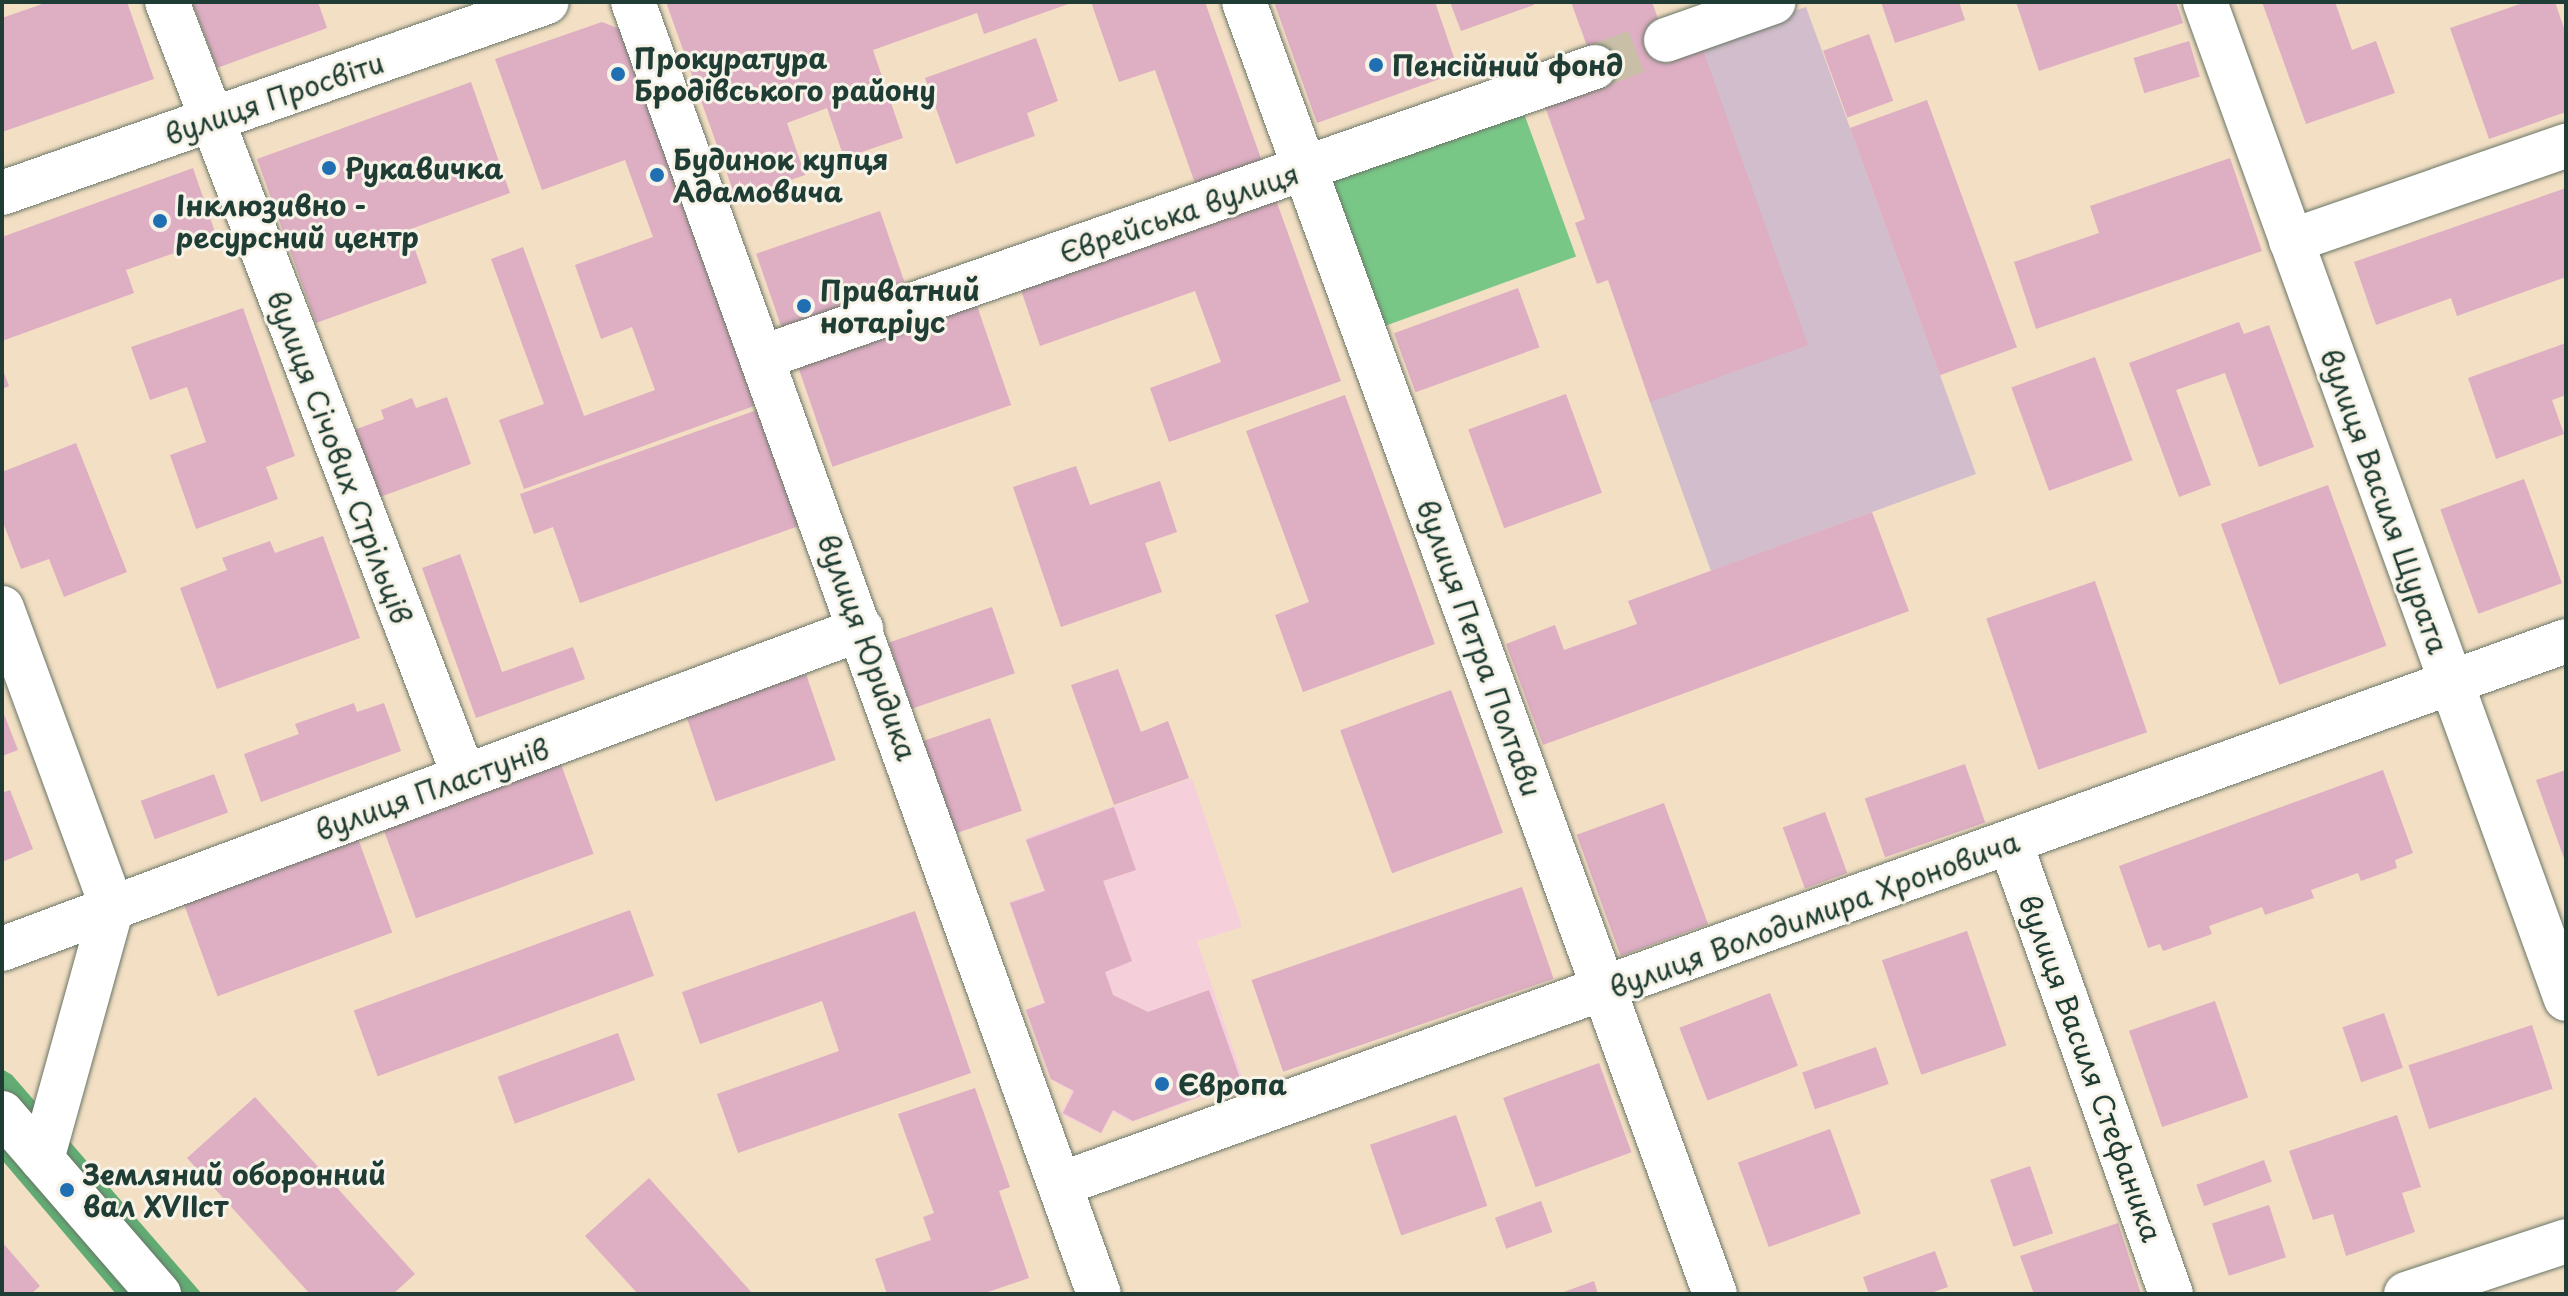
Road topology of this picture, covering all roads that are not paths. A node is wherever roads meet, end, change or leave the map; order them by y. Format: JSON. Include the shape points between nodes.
{"nodes":[{"id":1,"x":167,"y":2,"type":"edge"},
{"id":2,"x":547,"y":2,"type":"edge"},
{"id":3,"x":633,"y":2,"type":"edge"},
{"id":4,"x":1244,"y":2,"type":"edge"},
{"id":5,"x":1774,"y":2,"type":"edge"},
{"id":6,"x":2205,"y":2,"type":"edge"},
{"id":7,"x":1685,"y":23,"type":"tunnel mouth"},
{"id":8,"x":1595,"y":67,"type":"tunnel mouth"},
{"id":9,"x":209,"y":120,"type":"junction"},
{"id":10,"x":2566,"y":146,"type":"edge"},
{"id":11,"x":1305,"y":169,"type":"junction"},
{"id":12,"x":2,"y":193,"type":"edge"},
{"id":13,"x":2291,"y":241,"type":"junction"},
{"id":14,"x":763,"y":357,"type":"junction"},
{"id":15,"x":2,"y":608,"type":"edge"},
{"id":16,"x":861,"y":629,"type":"junction"},
{"id":17,"x":2566,"y":641,"type":"edge"},
{"id":18,"x":2450,"y":682,"type":"junction"},
{"id":19,"x":464,"y":776,"type":"junction"},
{"id":20,"x":2010,"y":842,"type":"junction"},
{"id":21,"x":112,"y":907,"type":"junction"},
{"id":22,"x":2,"y":949,"type":"edge"},
{"id":23,"x":1606,"y":991,"type":"junction"},
{"id":24,"x":2566,"y":999,"type":"edge"},
{"id":25,"x":2,"y":1113,"type":"edge"},
{"id":26,"x":42,"y":1159,"type":"junction"},
{"id":27,"x":1061,"y":1184,"type":"junction"},
{"id":28,"x":2566,"y":1241,"type":"edge"},
{"id":29,"x":159,"y":1294,"type":"edge"},
{"id":30,"x":1099,"y":1294,"type":"edge"},
{"id":31,"x":1715,"y":1294,"type":"edge"},
{"id":32,"x":2171,"y":1294,"type":"edge"},
{"id":33,"x":2406,"y":1294,"type":"edge"}],
"edges":[{"from":1,"to":9,"type":"street","name":"вулиця Січових Стрільців"},
{"from":2,"to":9,"type":"street","name":"вулиця Просвіти"},
{"from":3,"to":14,"type":"street","name":"вулиця Юридика"},
{"from":4,"to":11,"type":"street","name":"вулиця Петра Полтави"},
{"from":5,"to":7,"type":"street"},
{"from":6,"to":13,"type":"street","name":"вулиця Василя Щурата"},
{"from":8,"to":11,"type":"street","name":"Єврейська вулиця"},
{"from":9,"to":12,"type":"street","name":"вулиця Просвіти"},
{"from":9,"to":19,"type":"street","name":"вулиця Січових Стрільців"},
{"from":10,"to":13,"type":"street"},
{"from":11,"to":14,"type":"street","name":"Єврейська вулиця"},
{"from":11,"to":23,"type":"street","name":"вулиця Петра Полтави"},
{"from":13,"to":18,"type":"street","name":"вулиця Василя Щурата"},
{"from":14,"to":16,"type":"street","name":"вулиця Юридика"},
{"from":15,"to":21,"type":"street"},
{"from":16,"to":19,"type":"street","name":"вулиця Пластунів"},
{"from":16,"to":27,"type":"street","name":"вулиця Юридика"},
{"from":17,"to":18,"type":"street","name":"вулиця Володимира Хроновича"},
{"from":18,"to":20,"type":"street","name":"вулиця Володимира Хроновича"},
{"from":18,"to":24,"type":"street","name":"вулиця Василя Щурата"},
{"from":19,"to":21,"type":"street","name":"вулиця Пластунів"},
{"from":20,"to":23,"type":"street","name":"вулиця Володимира Хроновича"},
{"from":20,"to":32,"type":"street","name":"вулиця Василя Стефаника"},
{"from":21,"to":22,"type":"street","name":"вулиця Пластунів"},
{"from":21,"to":26,"type":"street"},
{"from":23,"to":27,"type":"street","name":"вулиця Володимира Хроновича"},
{"from":23,"to":31,"type":"street","name":"вулиця Петра Полтави"},
{"from":25,"to":26,"type":"street"},
{"from":26,"to":29,"type":"street"},
{"from":27,"to":30,"type":"street","name":"вулиця Юридика"},
{"from":28,"to":33,"type":"street"}]}
